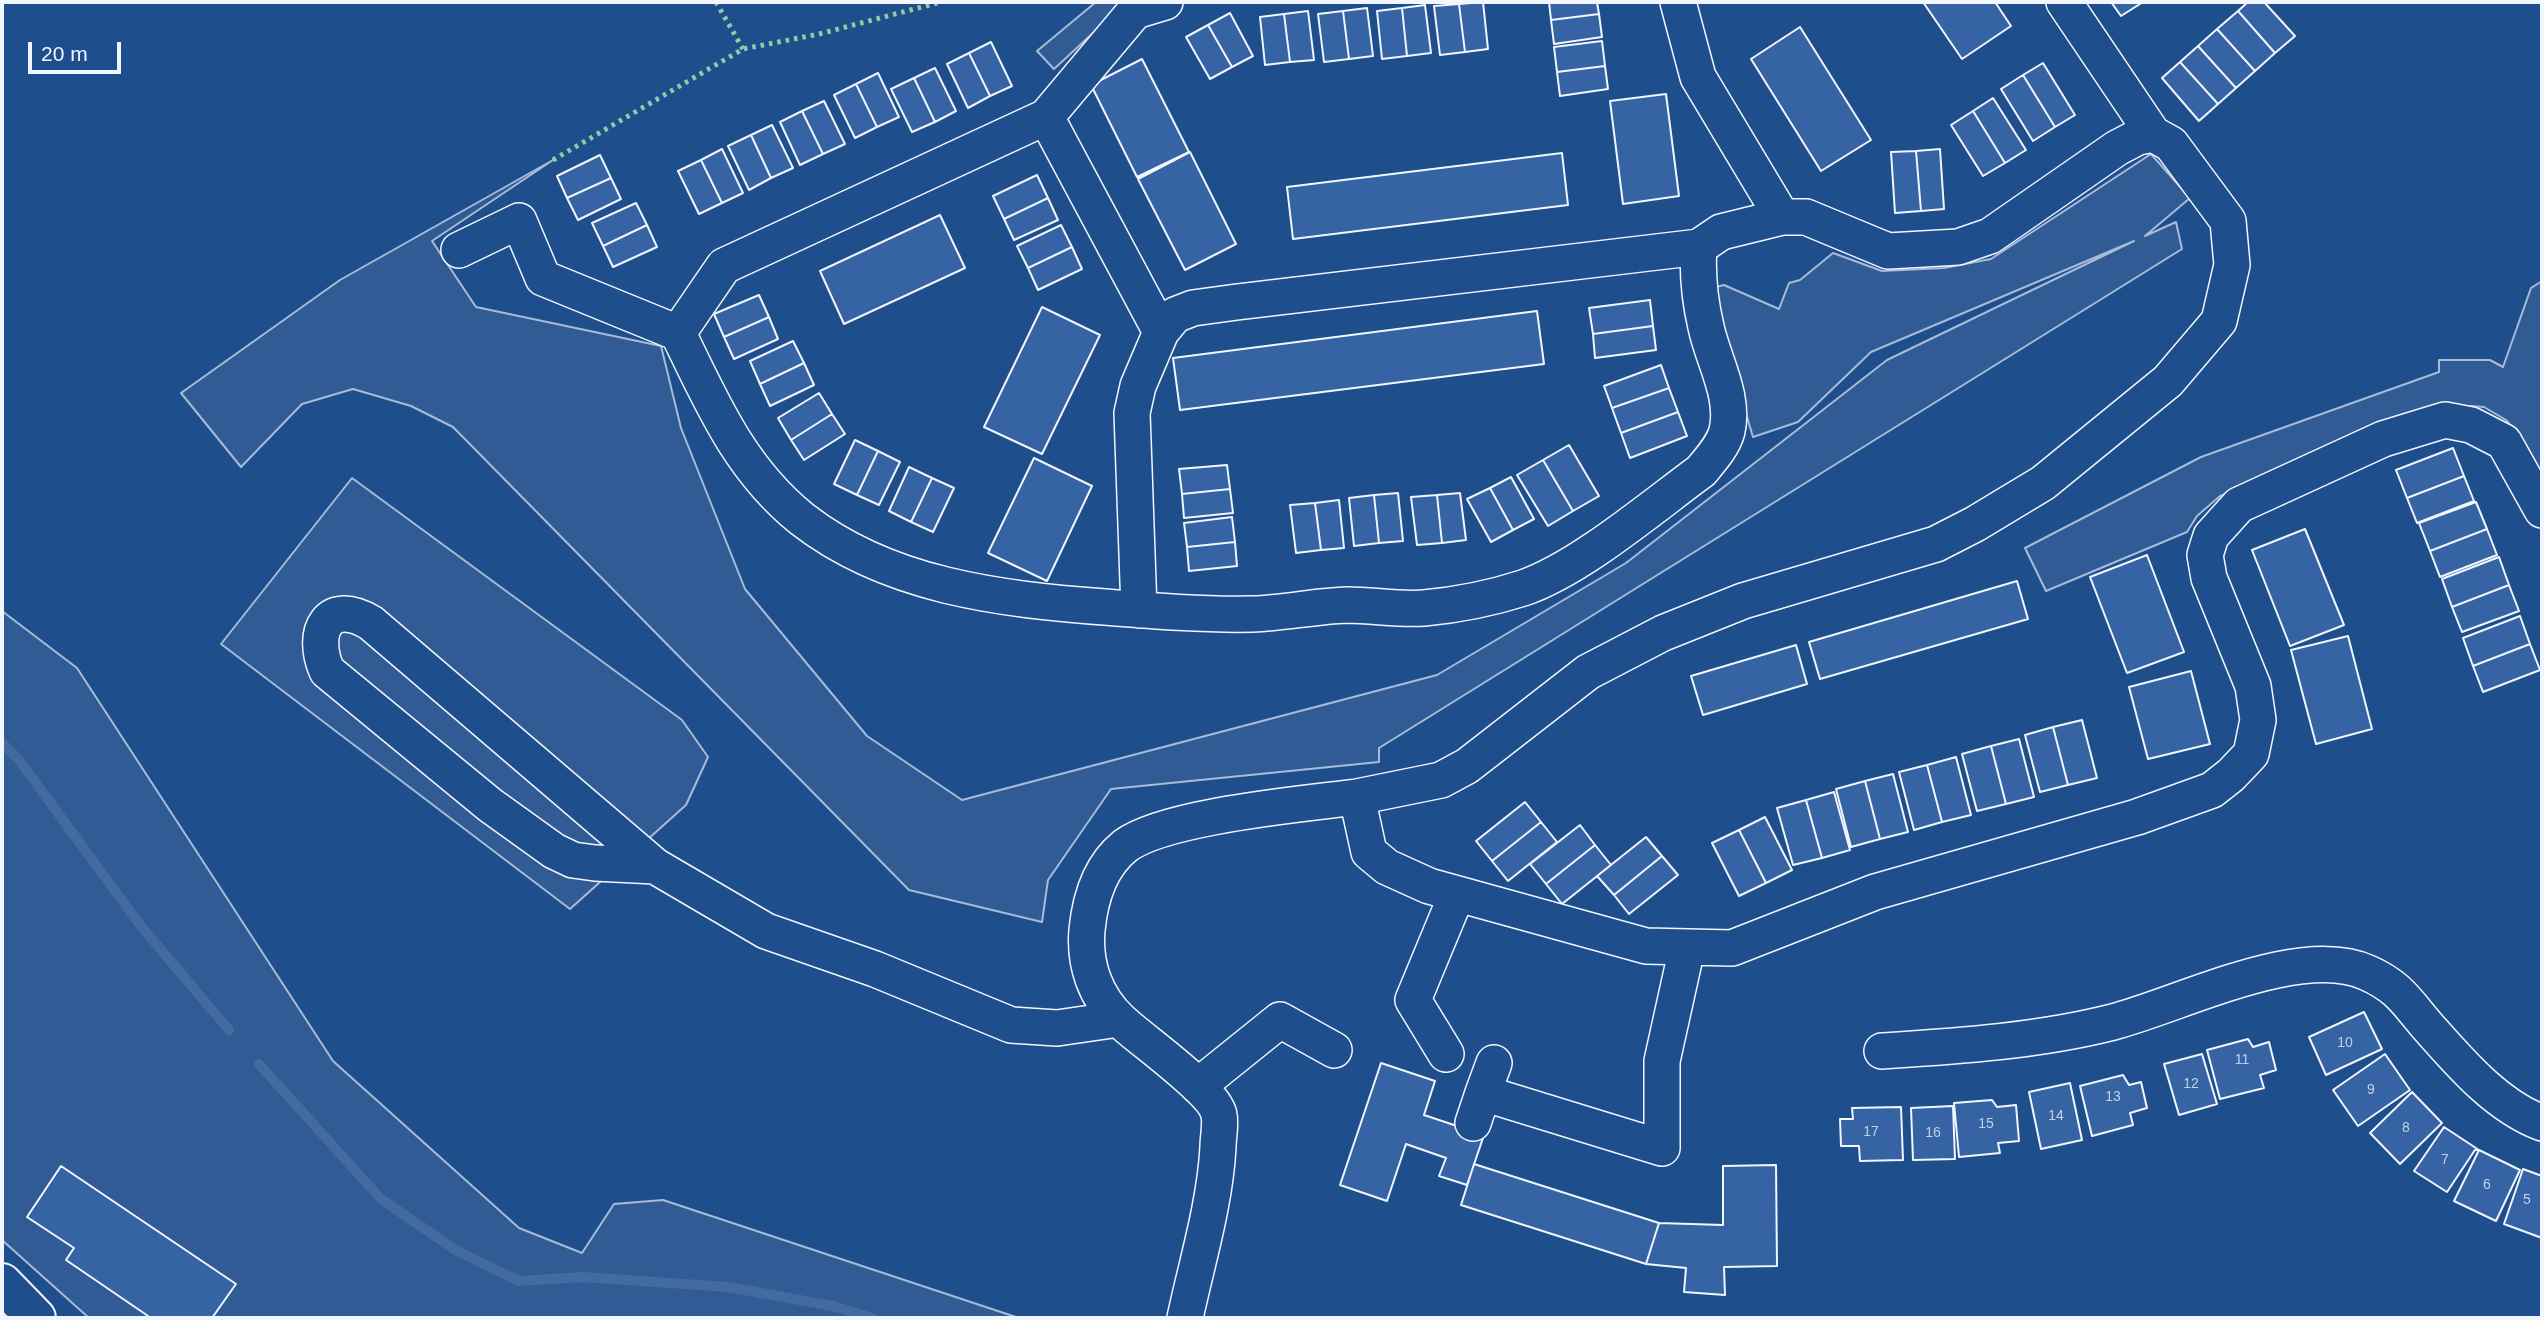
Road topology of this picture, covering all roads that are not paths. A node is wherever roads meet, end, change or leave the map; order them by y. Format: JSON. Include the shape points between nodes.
{"nodes":[{"id":1,"x":1165,"y":2,"type":"edge"},
{"id":2,"x":1678,"y":2,"type":"edge"},
{"id":3,"x":2064,"y":2,"type":"edge"},
{"id":4,"x":1046,"y":117,"type":"junction"},
{"id":5,"x":2153,"y":134,"type":"junction"},
{"id":6,"x":1782,"y":217,"type":"junction"},
{"id":7,"x":1699,"y":247,"type":"junction"},
{"id":8,"x":459,"y":250,"type":"dead end"},
{"id":9,"x":1161,"y":332,"type":"junction"},
{"id":10,"x":678,"y":334,"type":"junction"},
{"id":11,"x":2542,"y":510,"type":"edge"},
{"id":12,"x":1139,"y":610,"type":"junction"},
{"id":13,"x":1357,"y":797,"type":"junction"},
{"id":14,"x":655,"y":866,"type":"junction"},
{"id":15,"x":1457,"y":894,"type":"junction"},
{"id":16,"x":1687,"y":948,"type":"junction"},
{"id":17,"x":1119,"y":1019,"type":"junction"},
{"id":18,"x":1334,"y":1050,"type":"dead end"},
{"id":19,"x":1882,"y":1051,"type":"dead end"},
{"id":20,"x":1446,"y":1054,"type":"dead end"},
{"id":21,"x":1198,"y":1086,"type":"junction"},
{"id":22,"x":1484,"y":1093,"type":"dead end"},
{"id":23,"x":2542,"y":1123,"type":"edge"},
{"id":24,"x":2,"y":1283,"type":"edge"},
{"id":25,"x":36,"y":1318,"type":"edge"},
{"id":26,"x":1185,"y":1318,"type":"edge"}],
"edges":[{"from":1,"to":4,"type":"street","via":[[1135,11]]},
{"from":2,"to":6,"type":"street","via":[[1698,77]]},
{"from":3,"to":5,"type":"street"},
{"from":4,"to":9,"type":"street"},
{"from":4,"to":10,"type":"street","via":[[724,266]]},
{"from":5,"to":6,"type":"street","via":[[2117,148],[1990,236],[1958,247],[1888,251],[1806,217]]},
{"from":5,"to":13,"type":"street","via":[[2171,144],[2228,221],[2232,265],[2219,321],[2168,380],[2043,484],[1975,524],[1936,544],[1743,601],[1663,633],[1588,672],[1466,766],[1441,780]]},
{"from":6,"to":7,"type":"street","via":[[1721,232]]},
{"from":7,"to":9,"type":"street","via":[[1193,308],[1175,316]]},
{"from":7,"to":12,"type":"street","via":[[1706,327],[1728,400],[1726,434],[1701,471],[1562,570],[1478,600],[1423,608],[1347,605],[1253,614]]},
{"from":8,"to":10,"type":"street","via":[[519,221],[543,278]]},
{"from":9,"to":12,"type":"street","via":[[1138,386],[1132,414]]},
{"from":10,"to":12,"type":"street","via":[[726,433],[772,491],[803,519],[863,557],[922,580],[1026,601]]},
{"from":11,"to":16,"type":"street","via":[[2504,442],[2471,425],[2445,420],[2383,439],[2239,505],[2211,536],[2205,555],[2209,578],[2253,685],[2258,720],[2251,754],[2231,775],[2211,790],[2137,817],[1875,892],[1732,948]]},
{"from":13,"to":15,"type":"street","via":[[1369,852],[1387,867]]},
{"from":13,"to":17,"type":"street","via":[[1166,828],[1126,846],[1101,875],[1090,903],[1085,948],[1094,987]]},
{"from":14,"to":14,"type":"street","via":[[371,623],[354,612],[341,613],[326,623],[320,644],[327,671],[490,805],[573,860]]},
{"from":14,"to":17,"type":"street","via":[[766,930],[1011,1025],[1057,1028]]},
{"from":15,"to":16,"type":"street","via":[[1646,946]]},
{"from":15,"to":20,"type":"street","via":[[1413,1000]]},
{"from":16,"to":22,"type":"street","via":[[1662,1061],[1662,1148]]},
{"from":17,"to":21,"type":"street"},
{"from":18,"to":21,"type":"street","via":[[1280,1020]]},
{"from":19,"to":23,"type":"street","via":[[1996,1043],[2113,1022],[2279,969],[2324,964],[2365,971],[2396,987],[2477,1080]]},
{"from":21,"to":26,"type":"street","via":[[1219,1113],[1216,1175]]},
{"from":24,"to":25,"type":"main road"}]}
